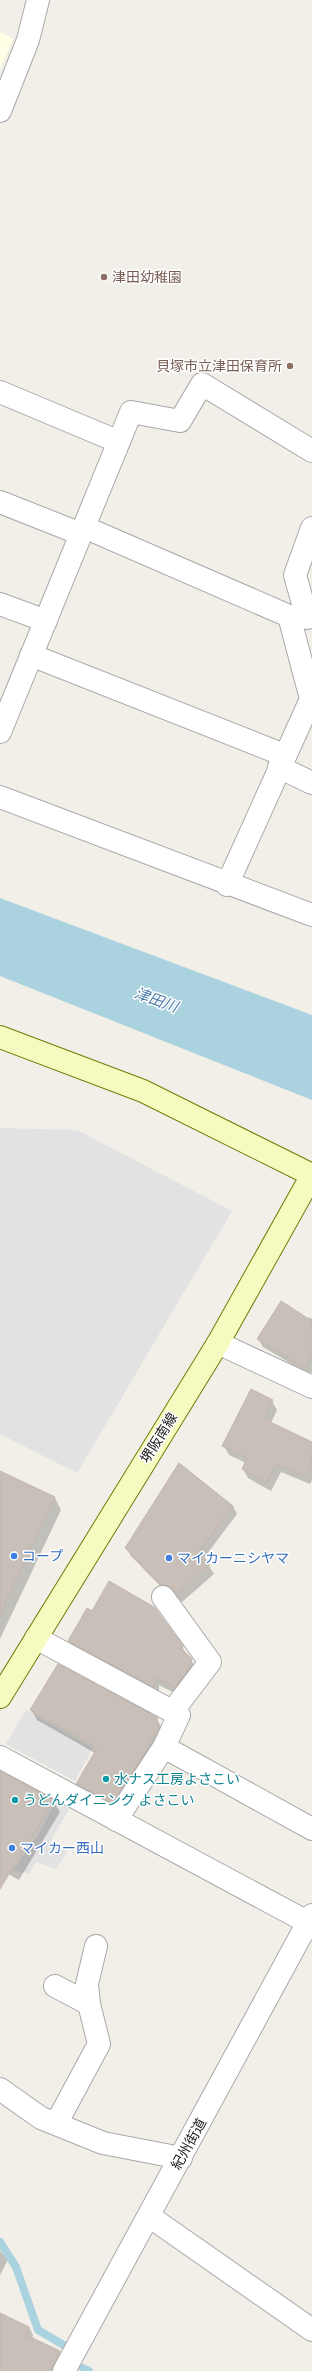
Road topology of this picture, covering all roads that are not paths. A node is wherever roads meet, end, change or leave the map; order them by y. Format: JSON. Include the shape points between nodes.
{"nodes":[{"id":1,"x":38,"y":0,"type":"edge"},
{"id":2,"x":0,"y":111,"type":"edge"},
{"id":3,"x":0,"y":392,"type":"edge"},
{"id":4,"x":119,"y":442,"type":"junction"},
{"id":5,"x":312,"y":451,"type":"edge"},
{"id":6,"x":0,"y":502,"type":"edge"},
{"id":7,"x":312,"y":528,"type":"edge"},
{"id":8,"x":83,"y":530,"type":"junction"},
{"id":9,"x":0,"y":604,"type":"edge"},
{"id":10,"x":303,"y":617,"type":"edge"},
{"id":11,"x":46,"y":621,"type":"junction"},
{"id":12,"x":31,"y":655,"type":"junction"},
{"id":13,"x":311,"y":699,"type":"edge"},
{"id":14,"x":0,"y":732,"type":"edge"},
{"id":15,"x":281,"y":761,"type":"junction"},
{"id":16,"x":312,"y":784,"type":"edge"},
{"id":17,"x":0,"y":797,"type":"edge"},
{"id":18,"x":227,"y":885,"type":"junction"},
{"id":19,"x":312,"y":915,"type":"edge"},
{"id":20,"x":0,"y":1037,"type":"edge"},
{"id":21,"x":312,"y":1175,"type":"edge"},
{"id":22,"x":218,"y":1344,"type":"junction"},
{"id":23,"x":312,"y":1387,"type":"edge"},
{"id":24,"x":163,"y":1597,"type":"dead end"},
{"id":25,"x":36,"y":1638,"type":"junction"},
{"id":26,"x":0,"y":1697,"type":"edge"},
{"id":27,"x":172,"y":1712,"type":"junction"},
{"id":28,"x":164,"y":1747,"type":"junction"},
{"id":29,"x":0,"y":1757,"type":"edge"},
{"id":30,"x":116,"y":1820,"type":"junction"},
{"id":31,"x":312,"y":1829,"type":"edge"},
{"id":32,"x":311,"y":1922,"type":"edge"},
{"id":33,"x":96,"y":1946,"type":"dead end"},
{"id":34,"x":55,"y":1986,"type":"dead end"},
{"id":35,"x":89,"y":2004,"type":"junction"},
{"id":36,"x":0,"y":2089,"type":"edge"},
{"id":37,"x":56,"y":2124,"type":"junction"},
{"id":38,"x":181,"y":2158,"type":"junction"},
{"id":39,"x":149,"y":2216,"type":"junction"},
{"id":40,"x":312,"y":2330,"type":"edge"},
{"id":41,"x":64,"y":2371,"type":"edge"}],
"edges":[{"from":1,"to":2,"type":"street","via":[[28,40]]},
{"from":3,"to":4,"type":"street"},
{"from":4,"to":5,"type":"street","via":[[131,412],[180,421],[202,384]]},
{"from":4,"to":8,"type":"street"},
{"from":6,"to":8,"type":"street"},
{"from":7,"to":10,"type":"street","via":[[295,575]]},
{"from":8,"to":10,"type":"street"},
{"from":8,"to":11,"type":"street"},
{"from":9,"to":11,"type":"street"},
{"from":10,"to":13,"type":"street"},
{"from":11,"to":12,"type":"street"},
{"from":12,"to":14,"type":"street"},
{"from":12,"to":15,"type":"street"},
{"from":13,"to":15,"type":"street"},
{"from":15,"to":16,"type":"street"},
{"from":15,"to":18,"type":"street"},
{"from":17,"to":18,"type":"street"},
{"from":18,"to":19,"type":"street"},
{"from":20,"to":21,"type":"main road","via":[[143,1091]]},
{"from":21,"to":22,"type":"main road","name":"堺阪南線"},
{"from":22,"to":23,"type":"street"},
{"from":22,"to":25,"type":"main road","name":"堺阪南線"},
{"from":24,"to":27,"type":"street","via":[[210,1662]]},
{"from":25,"to":26,"type":"main road","name":"堺阪南線"},
{"from":25,"to":27,"type":"street"},
{"from":27,"to":28,"type":"street","via":[[179,1715]]},
{"from":28,"to":30,"type":"street"},
{"from":28,"to":31,"type":"street"},
{"from":29,"to":30,"type":"street"},
{"from":30,"to":32,"type":"street"},
{"from":32,"to":38,"type":"street","name":"紀州街道"},
{"from":33,"to":35,"type":"street","via":[[87,1984]]},
{"from":34,"to":35,"type":"street"},
{"from":35,"to":37,"type":"street","via":[[98,2044]]},
{"from":36,"to":37,"type":"street","via":[[41,2118]]},
{"from":37,"to":38,"type":"street","via":[[103,2143]]},
{"from":38,"to":39,"type":"street","name":"紀州街道"},
{"from":39,"to":40,"type":"street"},
{"from":39,"to":41,"type":"street","name":"紀州街道"}]}
